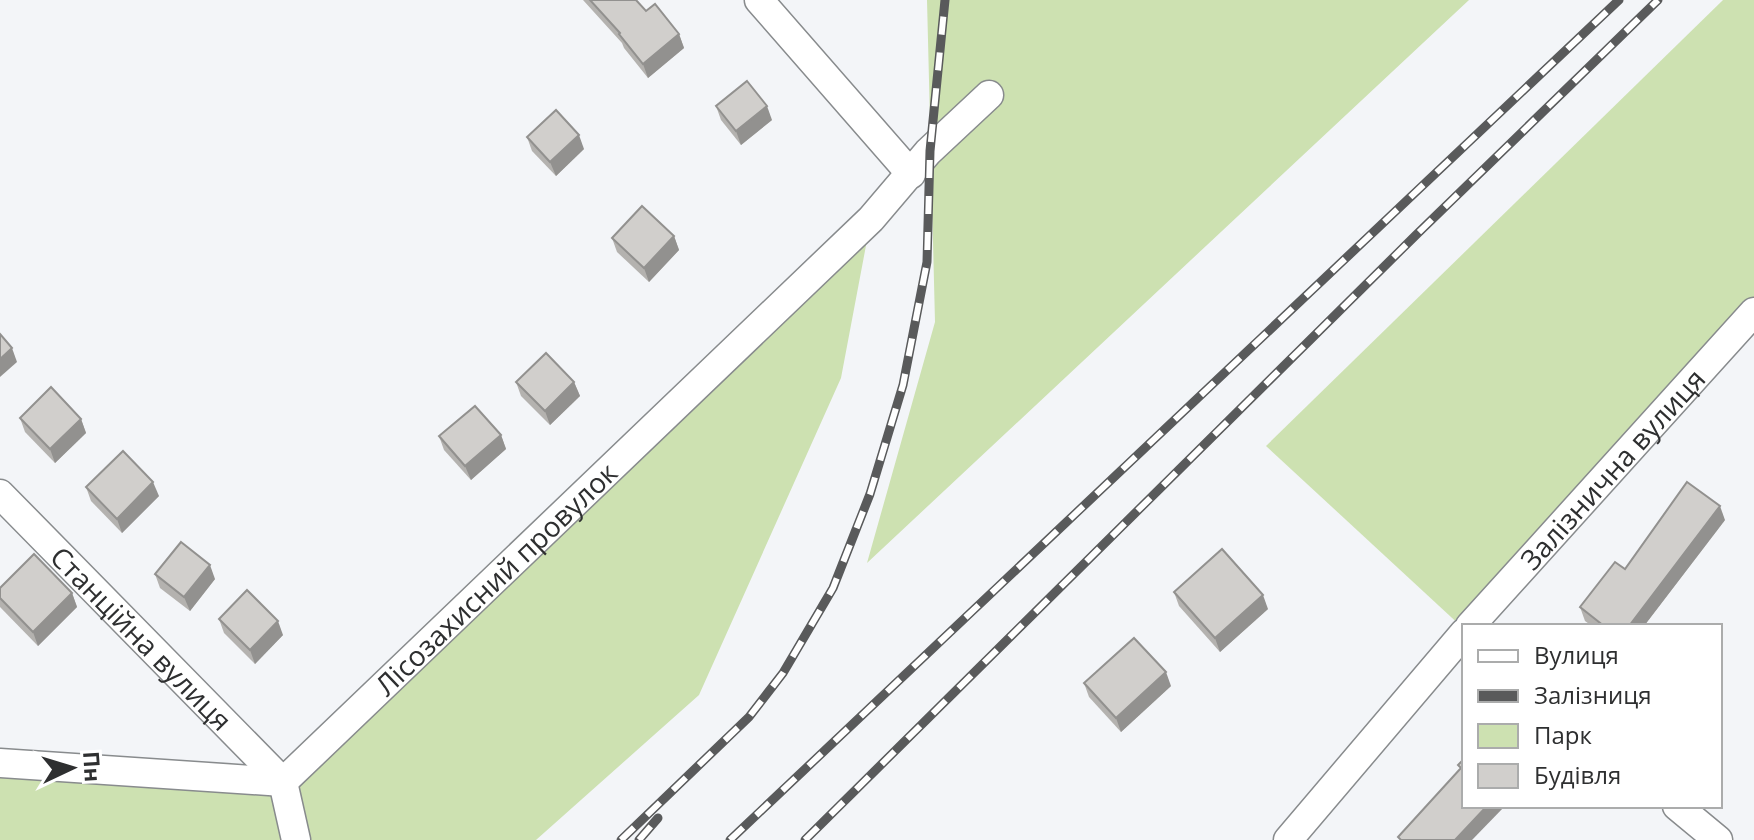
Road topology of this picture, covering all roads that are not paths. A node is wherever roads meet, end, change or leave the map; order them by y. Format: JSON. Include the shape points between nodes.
{"nodes":[{"id":1,"x":759,"y":0,"type":"edge"},
{"id":2,"x":989,"y":95,"type":"dead end"},
{"id":3,"x":911,"y":174,"type":"junction"},
{"id":4,"x":1754,"y":312,"type":"edge"},
{"id":5,"x":0,"y":494,"type":"edge"},
{"id":6,"x":1472,"y":624,"type":"edge"},
{"id":7,"x":1462,"y":635,"type":"edge"},
{"id":8,"x":0,"y":763,"type":"edge"},
{"id":9,"x":283,"y":782,"type":"junction"},
{"id":10,"x":1679,"y":808,"type":"edge"},
{"id":11,"x":296,"y":840,"type":"edge"},
{"id":12,"x":1288,"y":840,"type":"edge"},
{"id":13,"x":1718,"y":840,"type":"edge"}],
"edges":[{"from":1,"to":3,"type":"street"},
{"from":2,"to":3,"type":"street","name":"Лісозахисний провулок"},
{"from":3,"to":9,"type":"street","name":"Лісозахисний провулок","via":[[871,219]]},
{"from":4,"to":6,"type":"street","name":"Залізнична вулиця"},
{"from":5,"to":9,"type":"street","name":"Станційна вулиця"},
{"from":7,"to":12,"type":"street"},
{"from":8,"to":9,"type":"street"},
{"from":9,"to":11,"type":"street"},
{"from":10,"to":13,"type":"street"}]}
